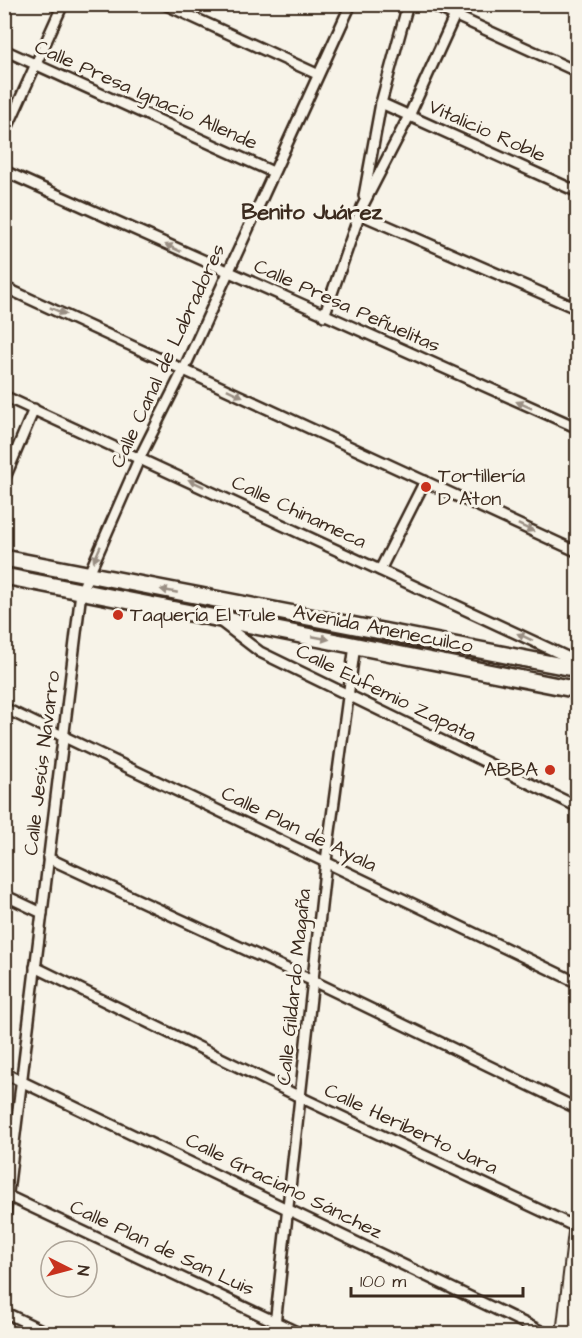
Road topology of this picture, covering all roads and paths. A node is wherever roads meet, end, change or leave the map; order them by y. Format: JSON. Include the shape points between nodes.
{"nodes":[{"id":1,"x":63,"y":4,"type":"edge"},
{"id":2,"x":164,"y":4,"type":"edge"},
{"id":3,"x":351,"y":4,"type":"edge"},
{"id":4,"x":408,"y":4,"type":"edge"},
{"id":5,"x":430,"y":4,"type":"edge"},
{"id":6,"x":460,"y":4,"type":"edge"},
{"id":7,"x":454,"y":17,"type":"junction"},
{"id":8,"x":4,"y":50,"type":"edge"},
{"id":9,"x":36,"y":65,"type":"junction"},
{"id":10,"x":578,"y":72,"type":"edge"},
{"id":11,"x":317,"y":74,"type":"junction"},
{"id":12,"x":381,"y":103,"type":"junction"},
{"id":13,"x":409,"y":116,"type":"junction"},
{"id":14,"x":4,"y":135,"type":"edge"},
{"id":15,"x":4,"y":171,"type":"edge"},
{"id":16,"x":273,"y":172,"type":"junction"},
{"id":17,"x":578,"y":192,"type":"edge"},
{"id":18,"x":361,"y":210,"type":"junction"},
{"id":19,"x":227,"y":273,"type":"junction"},
{"id":20,"x":4,"y":287,"type":"edge"},
{"id":21,"x":578,"y":309,"type":"edge"},
{"id":22,"x":324,"y":316,"type":"junction"},
{"id":23,"x":184,"y":369,"type":"junction"},
{"id":24,"x":4,"y":396,"type":"edge"},
{"id":25,"x":34,"y":409,"type":"junction"},
{"id":26,"x":578,"y":428,"type":"edge"},
{"id":27,"x":140,"y":457,"type":"junction"},
{"id":28,"x":4,"y":480,"type":"edge"},
{"id":29,"x":425,"y":481,"type":"junction"},
{"id":30,"x":578,"y":552,"type":"edge"},
{"id":31,"x":4,"y":558,"type":"edge"},
{"id":32,"x":380,"y":570,"type":"junction"},
{"id":33,"x":87,"y":575,"type":"junction"},
{"id":34,"x":4,"y":576,"type":"edge"},
{"id":35,"x":81,"y":592,"type":"junction"},
{"id":36,"x":217,"y":618,"type":"junction"},
{"id":37,"x":355,"y":645,"type":"junction"},
{"id":38,"x":578,"y":662,"type":"edge"},
{"id":39,"x":578,"y":669,"type":"edge"},
{"id":40,"x":578,"y":690,"type":"edge"},
{"id":41,"x":348,"y":696,"type":"junction"},
{"id":42,"x":4,"y":708,"type":"edge"},
{"id":43,"x":63,"y":735,"type":"junction"},
{"id":44,"x":578,"y":807,"type":"edge"},
{"id":45,"x":48,"y":858,"type":"junction"},
{"id":46,"x":326,"y":861,"type":"junction"},
{"id":47,"x":4,"y":895,"type":"edge"},
{"id":48,"x":42,"y":913,"type":"junction"},
{"id":49,"x":35,"y":967,"type":"junction"},
{"id":50,"x":313,"y":981,"type":"junction"},
{"id":51,"x":578,"y":983,"type":"edge"},
{"id":52,"x":4,"y":1073,"type":"edge"},
{"id":53,"x":22,"y":1081,"type":"junction"},
{"id":54,"x":300,"y":1097,"type":"junction"},
{"id":55,"x":578,"y":1109,"type":"edge"},
{"id":56,"x":8,"y":1196,"type":"junction"},
{"id":57,"x":288,"y":1208,"type":"junction"},
{"id":58,"x":577,"y":1223,"type":"edge"},
{"id":59,"x":4,"y":1225,"type":"edge"},
{"id":60,"x":4,"y":1312,"type":"edge"},
{"id":61,"x":275,"y":1321,"type":"junction"},
{"id":62,"x":50,"y":1334,"type":"edge"},
{"id":63,"x":274,"y":1334,"type":"edge"},
{"id":64,"x":301,"y":1334,"type":"edge"},
{"id":65,"x":547,"y":1334,"type":"edge"},
{"id":66,"x":564,"y":1334,"type":"edge"}],
"edges":[{"from":1,"to":9,"type":"street"},
{"from":2,"to":11,"type":"street"},
{"from":3,"to":11,"type":"street","name":"Calle Canal de Labradores"},
{"from":4,"to":12,"type":"street"},
{"from":5,"to":7,"type":"street"},
{"from":6,"to":7,"type":"street"},
{"from":7,"to":10,"type":"street"},
{"from":7,"to":13,"type":"street"},
{"from":8,"to":9,"type":"street","name":"Calle Presa Ignacio Allende"},
{"from":9,"to":14,"type":"street"},
{"from":9,"to":16,"type":"street","name":"Calle Presa Ignacio Allende"},
{"from":11,"to":16,"type":"street","name":"Calle Canal de Labradores"},
{"from":12,"to":13,"type":"street","name":"Vitalicio Roble"},
{"from":12,"to":18,"type":"street"},
{"from":13,"to":17,"type":"street","name":"Vitalicio Roble"},
{"from":13,"to":18,"type":"street"},
{"from":19,"to":15,"type":"street","name":"Calle Presa Peñuelitas","one_way":true},
{"from":16,"to":19,"type":"street","name":"Calle Canal de Labradores"},
{"from":18,"to":21,"type":"street"},
{"from":18,"to":22,"type":"street"},
{"from":19,"to":22,"type":"street","name":"Calle Presa Peñuelitas"},
{"from":19,"to":23,"type":"street","name":"Calle Canal de Labradores"},
{"from":20,"to":23,"type":"street","one_way":true},
{"from":26,"to":22,"type":"street","name":"Calle Presa Peñuelitas","one_way":true},
{"from":23,"to":27,"type":"street","name":"Calle Canal de Labradores"},
{"from":23,"to":29,"type":"street","one_way":true},
{"from":24,"to":25,"type":"street","name":"Calle Chinameca"},
{"from":25,"to":27,"type":"street","name":"Calle Chinameca"},
{"from":25,"to":28,"type":"street"},
{"from":32,"to":27,"type":"street","name":"Calle Chinameca","one_way":true},
{"from":27,"to":33,"type":"street","name":"Calle Canal de Labradores","one_way":true},
{"from":29,"to":30,"type":"street","one_way":true},
{"from":29,"to":32,"type":"street"},
{"from":31,"to":33,"type":"main road","name":"Avenida Anenecuilco"},
{"from":38,"to":32,"type":"street","name":"Calle Chinameca","one_way":true},
{"from":33,"to":35,"type":"street","name":"Calle Canal de Labradores"},
{"from":39,"to":33,"type":"main road","name":"Avenida Anenecuilco","one_way":true},
{"from":34,"to":35,"type":"main road","name":"Avenida Anenecuilco"},
{"from":35,"to":36,"type":"main road","name":"Avenida Anenecuilco"},
{"from":35,"to":43,"type":"street","name":"Calle Jesús Navarro"},
{"from":36,"to":37,"type":"main road","name":"Avenida Anenecuilco","one_way":true},
{"from":36,"to":41,"type":"street","name":"Calle Eufemio Zapata","via":[[260,652]]},
{"from":37,"to":40,"type":"main road","name":"Avenida Anenecuilco"},
{"from":37,"to":41,"type":"street","name":"Calle Gildardo Magaña"},
{"from":41,"to":44,"type":"street","name":"Calle Eufemio Zapata"},
{"from":41,"to":46,"type":"street","name":"Calle Gildardo Magaña"},
{"from":42,"to":43,"type":"street","name":"Calle Plan de Ayala"},
{"from":43,"to":45,"type":"street","name":"Calle Jesús Navarro"},
{"from":43,"to":46,"type":"street","name":"Calle Plan de Ayala"},
{"from":45,"to":48,"type":"street","name":"Calle Jesús Navarro"},
{"from":45,"to":50,"type":"street"},
{"from":46,"to":50,"type":"street","name":"Calle Gildardo Magaña"},
{"from":46,"to":51,"type":"street","name":"Calle Plan de Ayala"},
{"from":47,"to":48,"type":"street"},
{"from":48,"to":49,"type":"street","name":"Calle Jesús Navarro"},
{"from":49,"to":53,"type":"street","name":"Calle Jesús Navarro"},
{"from":49,"to":54,"type":"street","name":"Calle Heriberto Jara"},
{"from":50,"to":54,"type":"street","name":"Calle Gildardo Magaña"},
{"from":50,"to":55,"type":"street"},
{"from":52,"to":53,"type":"street","name":"Calle Graciano Sánchez"},
{"from":53,"to":56,"type":"street","name":"Calle Jesús Navarro"},
{"from":53,"to":57,"type":"street","name":"Calle Graciano Sánchez"},
{"from":54,"to":57,"type":"street","name":"Calle Gildardo Magaña"},
{"from":54,"to":58,"type":"street","name":"Calle Heriberto Jara"},
{"from":56,"to":59,"type":"street","name":"Calle Jesús Navarro"},
{"from":56,"to":61,"type":"street","name":"Calle Plan de San Luis"},
{"from":57,"to":61,"type":"street","name":"Calle Gildardo Magaña"},
{"from":57,"to":65,"type":"street","name":"Calle Graciano Sánchez"},
{"from":58,"to":66,"type":"street"},
{"from":60,"to":62,"type":"street"},
{"from":61,"to":63,"type":"street","name":"Calle Gildardo Magaña"},
{"from":61,"to":64,"type":"street","name":"Calle Plan de San Luis"}]}
